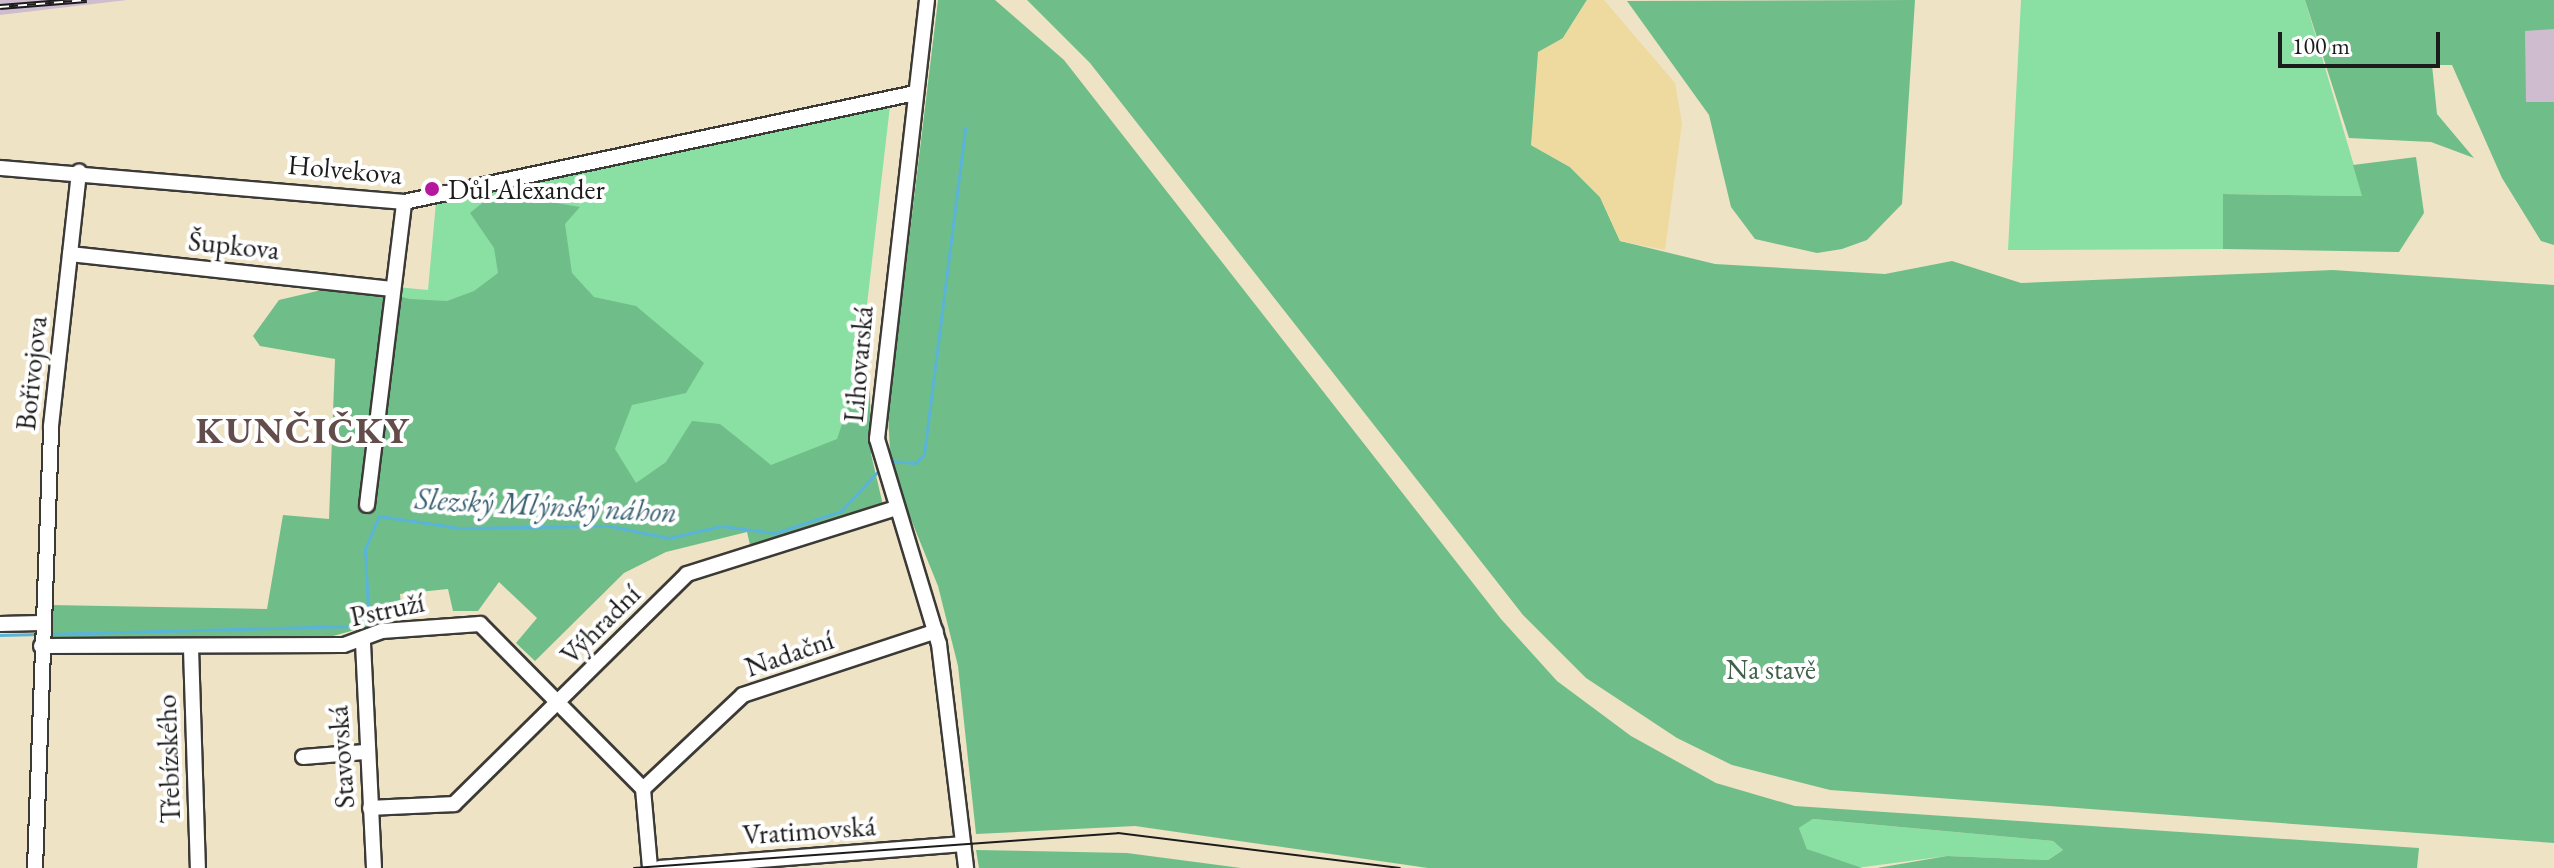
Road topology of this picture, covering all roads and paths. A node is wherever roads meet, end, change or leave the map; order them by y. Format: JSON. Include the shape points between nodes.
{"nodes":[{"id":1,"x":927,"y":0,"type":"edge"},
{"id":2,"x":915,"y":93,"type":"junction"},
{"id":3,"x":0,"y":168,"type":"edge"},
{"id":4,"x":79,"y":172,"type":"junction"},
{"id":5,"x":404,"y":202,"type":"junction"},
{"id":6,"x":70,"y":254,"type":"junction"},
{"id":7,"x":392,"y":289,"type":"junction"},
{"id":8,"x":367,"y":505,"type":"dead end"},
{"id":9,"x":896,"y":508,"type":"junction"},
{"id":10,"x":0,"y":624,"type":"edge"},
{"id":11,"x":936,"y":631,"type":"junction"},
{"id":12,"x":41,"y":634,"type":"junction"},
{"id":13,"x":363,"y":643,"type":"junction"},
{"id":14,"x":191,"y":648,"type":"junction"},
{"id":15,"x":559,"y":702,"type":"junction"},
{"id":16,"x":365,"y":752,"type":"junction"},
{"id":17,"x":303,"y":757,"type":"dead end"},
{"id":18,"x":643,"y":789,"type":"junction"},
{"id":19,"x":370,"y":808,"type":"junction"},
{"id":20,"x":963,"y":844,"type":"junction"},
{"id":21,"x":35,"y":868,"type":"edge"},
{"id":22,"x":198,"y":868,"type":"edge"},
{"id":23,"x":374,"y":868,"type":"edge"},
{"id":24,"x":650,"y":868,"type":"edge"},
{"id":25,"x":660,"y":868,"type":"edge"},
{"id":26,"x":966,"y":868,"type":"edge"}],
"edges":[{"from":1,"to":2,"type":"street","name":"Lihovarská"},
{"from":2,"to":5,"type":"street","name":"Holvekova"},
{"from":2,"to":9,"type":"street","name":"Lihovarská","via":[[877,395],[881,460]]},
{"from":3,"to":4,"type":"street","name":"Holvekova"},
{"from":4,"to":5,"type":"street","name":"Holvekova"},
{"from":4,"to":6,"type":"street","name":"Bořivojova"},
{"from":5,"to":7,"type":"street"},
{"from":6,"to":7,"type":"street","name":"Šupkova"},
{"from":6,"to":12,"type":"street","name":"Bořivojova"},
{"from":7,"to":8,"type":"street"},
{"from":9,"to":11,"type":"street","name":"Lihovarská"},
{"from":9,"to":15,"type":"street","name":"Výhradní","via":[[687,574]]},
{"from":10,"to":12,"type":"street","name":"Pstruží"},
{"from":11,"to":18,"type":"street","name":"Nadační","via":[[743,695]]},
{"from":11,"to":20,"type":"street","name":"Lihovarská"},
{"from":12,"to":14,"type":"street","name":"Pstruží"},
{"from":12,"to":21,"type":"street","name":"Bořivojova"},
{"from":13,"to":14,"type":"street","name":"Pstruží"},
{"from":13,"to":15,"type":"street","name":"Pstruží","via":[[382,631],[480,624]]},
{"from":13,"to":16,"type":"street","name":"Stavovská"},
{"from":14,"to":22,"type":"street","name":"Třebízského"},
{"from":15,"to":18,"type":"street","name":"Pstruží"},
{"from":15,"to":19,"type":"street","name":"Výhradní","via":[[454,804]]},
{"from":16,"to":17,"type":"street"},
{"from":16,"to":19,"type":"street","name":"Stavovská"},
{"from":18,"to":24,"type":"street"},
{"from":19,"to":23,"type":"street","name":"Stavovská"},
{"from":20,"to":25,"type":"street","name":"Vratimovská"},
{"from":20,"to":26,"type":"street","name":"Lihovarská"}]}
